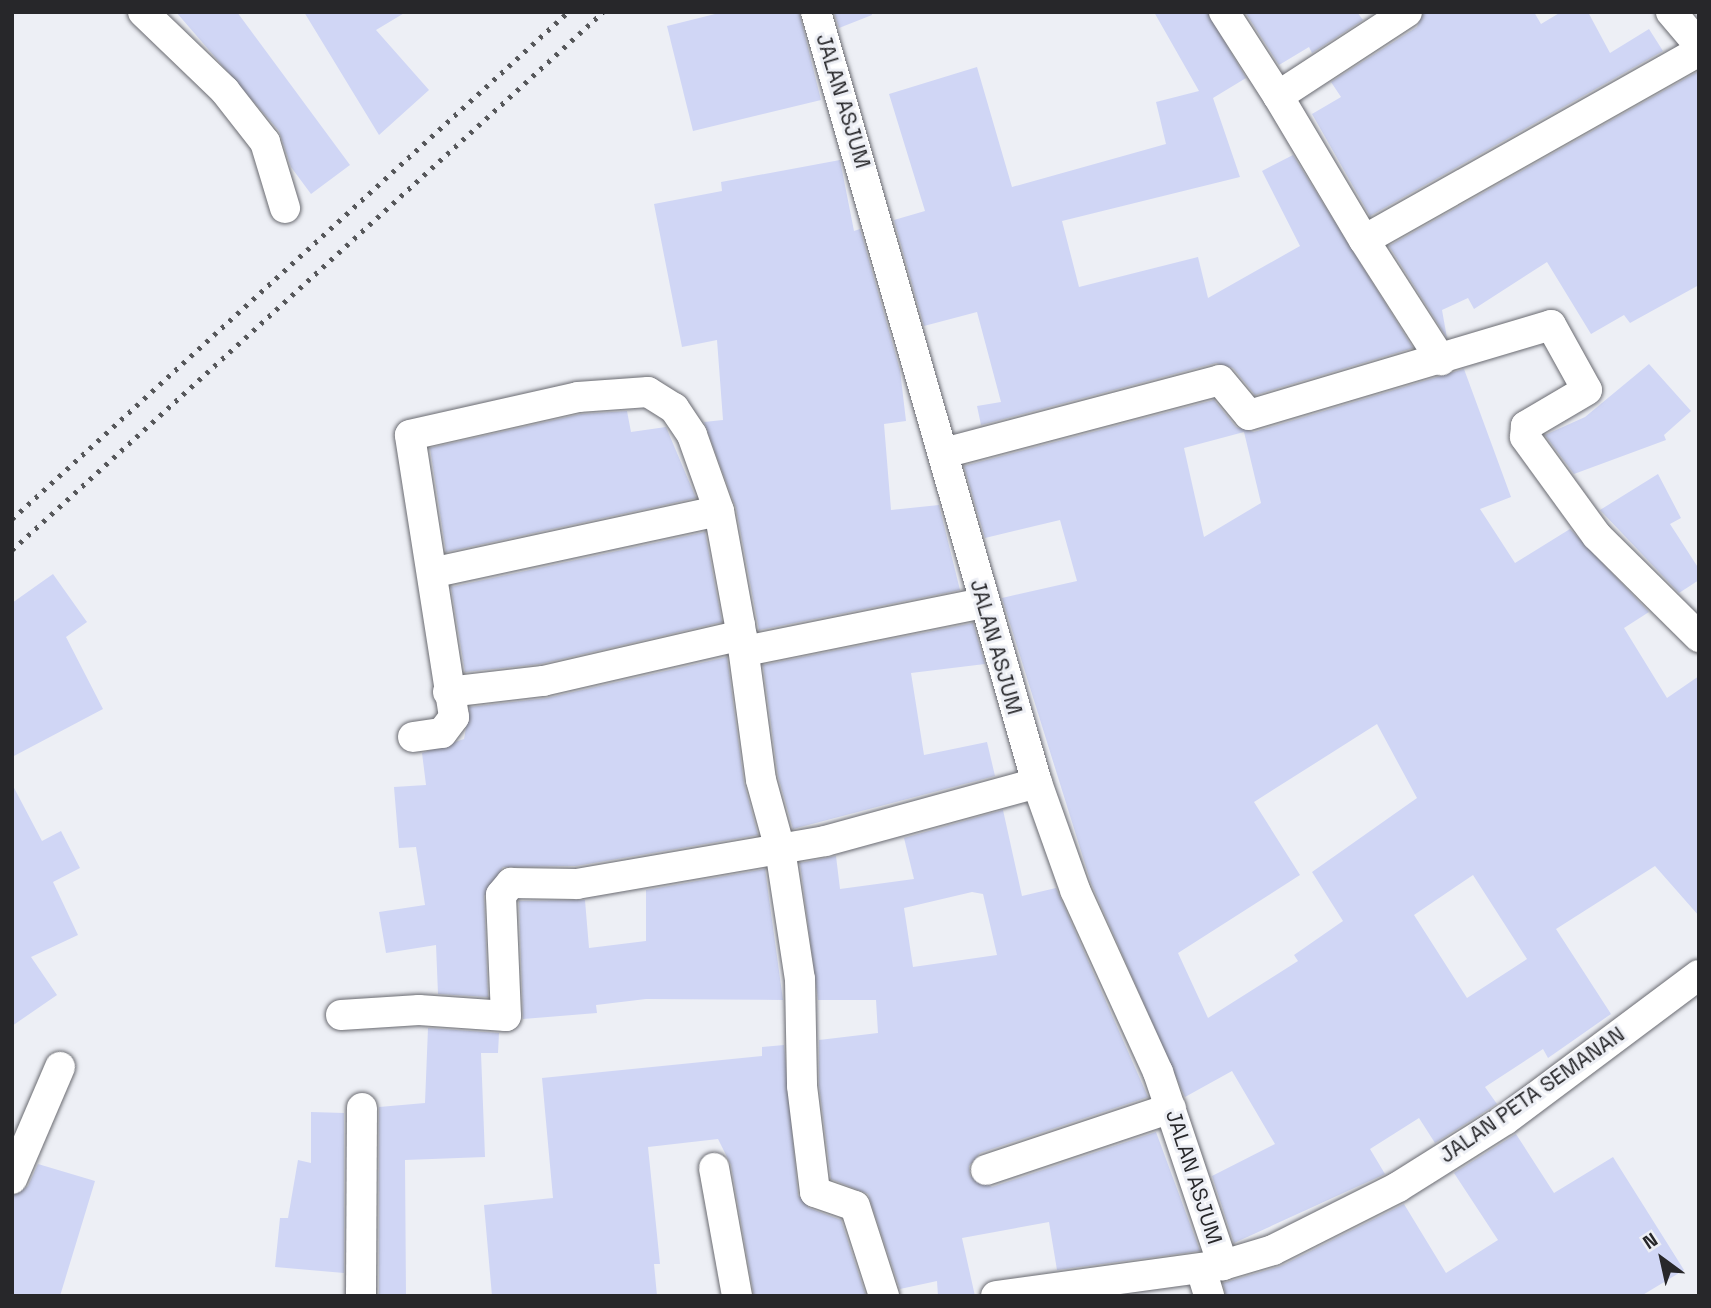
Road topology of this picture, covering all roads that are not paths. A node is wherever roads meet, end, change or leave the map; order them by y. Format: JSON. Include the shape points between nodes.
{"nodes":[{"id":1,"x":143,"y":12,"type":"edge"},
{"id":2,"x":816,"y":12,"type":"edge"},
{"id":3,"x":1224,"y":12,"type":"edge"},
{"id":4,"x":1407,"y":12,"type":"edge"},
{"id":5,"x":1671,"y":12,"type":"edge"},
{"id":6,"x":1699,"y":44,"type":"edge"},
{"id":7,"x":1699,"y":51,"type":"edge"},
{"id":8,"x":1278,"y":96,"type":"junction"},
{"id":9,"x":285,"y":208,"type":"dead end"},
{"id":10,"x":1364,"y":240,"type":"junction"},
{"id":11,"x":1440,"y":359,"type":"junction"},
{"id":12,"x":944,"y":453,"type":"junction"},
{"id":13,"x":719,"y":511,"type":"junction"},
{"id":14,"x":436,"y":572,"type":"junction"},
{"id":15,"x":983,"y":603,"type":"junction"},
{"id":16,"x":1699,"y":637,"type":"edge"},
{"id":17,"x":743,"y":643,"type":"junction"},
{"id":18,"x":448,"y":692,"type":"junction"},
{"id":19,"x":413,"y":737,"type":"dead end"},
{"id":20,"x":1037,"y":783,"type":"junction"},
{"id":21,"x":780,"y":849,"type":"junction"},
{"id":22,"x":1699,"y":975,"type":"edge"},
{"id":23,"x":341,"y":1014,"type":"dead end"},
{"id":24,"x":60,"y":1067,"type":"dead end"},
{"id":25,"x":362,"y":1108,"type":"dead end"},
{"id":26,"x":1171,"y":1108,"type":"junction"},
{"id":27,"x":714,"y":1168,"type":"dead end"},
{"id":28,"x":986,"y":1170,"type":"dead end"},
{"id":29,"x":12,"y":1179,"type":"edge"},
{"id":30,"x":1211,"y":1277,"type":"edge"},
{"id":31,"x":1086,"y":1290,"type":"edge"},
{"id":32,"x":361,"y":1296,"type":"edge"},
{"id":33,"x":737,"y":1296,"type":"edge"},
{"id":34,"x":884,"y":1296,"type":"edge"},
{"id":35,"x":996,"y":1296,"type":"edge"}],
"edges":[{"from":1,"to":9,"type":"street","via":[[225,91],[265,142]]},
{"from":2,"to":12,"type":"street","name":"JALAN ASJUM"},
{"from":3,"to":8,"type":"street"},
{"from":4,"to":8,"type":"street"},
{"from":5,"to":6,"type":"street"},
{"from":7,"to":10,"type":"street"},
{"from":8,"to":10,"type":"street"},
{"from":10,"to":11,"type":"street"},
{"from":11,"to":12,"type":"street","via":[[1249,415],[1220,380]]},
{"from":11,"to":16,"type":"street","via":[[1553,326],[1587,390],[1527,426],[1525,437],[1597,536]]},
{"from":12,"to":15,"type":"street","name":"JALAN ASJUM"},
{"from":13,"to":14,"type":"street"},
{"from":13,"to":14,"type":"street","via":[[692,435],[674,408],[648,392],[578,397],[410,436]]},
{"from":13,"to":17,"type":"street"},
{"from":14,"to":18,"type":"street"},
{"from":15,"to":17,"type":"street"},
{"from":15,"to":20,"type":"street","name":"JALAN ASJUM"},
{"from":17,"to":18,"type":"street","via":[[542,681]]},
{"from":17,"to":21,"type":"street","via":[[761,780]]},
{"from":18,"to":19,"type":"street","via":[[451,726]]},
{"from":20,"to":21,"type":"street"},
{"from":20,"to":26,"type":"street","name":"JALAN ASJUM","via":[[1075,890]]},
{"from":21,"to":23,"type":"street","via":[[577,884],[511,883],[501,895],[506,1016],[419,1010]]},
{"from":21,"to":34,"type":"street","via":[[800,979],[802,1086],[815,1192],[855,1206]]},
{"from":22,"to":30,"type":"street","name":"JALAN PETA SEMANAN","via":[[1505,1120],[1398,1187]]},
{"from":24,"to":29,"type":"street"},
{"from":25,"to":32,"type":"street"},
{"from":26,"to":28,"type":"street"},
{"from":26,"to":30,"type":"street","name":"JALAN ASJUM"},
{"from":27,"to":33,"type":"street"},
{"from":30,"to":31,"type":"street","name":"JALAN PETA SEMANAN"},
{"from":31,"to":35,"type":"street","name":"JALAN PETA SEMANAN"}]}
